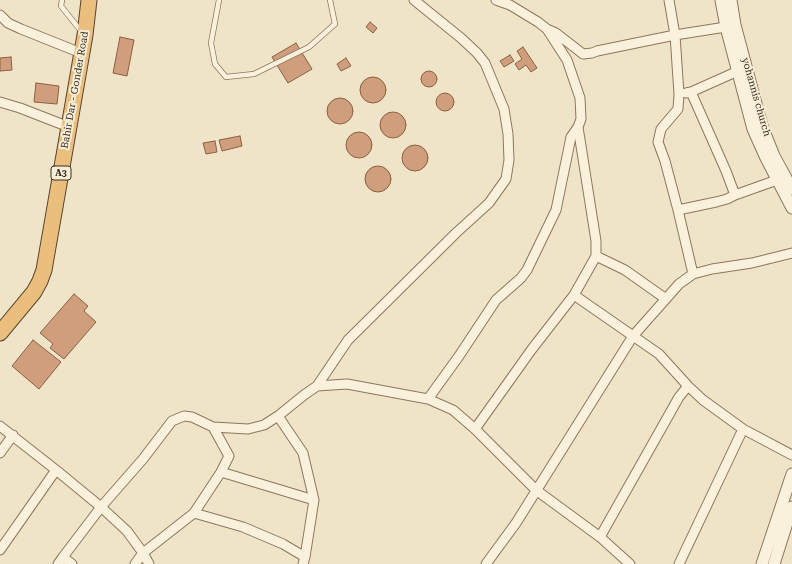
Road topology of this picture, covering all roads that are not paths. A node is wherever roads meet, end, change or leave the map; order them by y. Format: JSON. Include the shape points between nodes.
{"nodes":[{"id":1,"x":62,"y":0,"type":"edge"},
{"id":2,"x":89,"y":0,"type":"edge"},
{"id":3,"x":219,"y":0,"type":"edge"},
{"id":4,"x":330,"y":0,"type":"edge"},
{"id":5,"x":414,"y":0,"type":"edge"},
{"id":6,"x":496,"y":0,"type":"edge"},
{"id":7,"x":669,"y":0,"type":"edge"},
{"id":8,"x":721,"y":0,"type":"edge"},
{"id":9,"x":730,"y":0,"type":"edge"},
{"id":10,"x":0,"y":15,"type":"edge"},
{"id":11,"x":731,"y":26,"type":"junction"},
{"id":12,"x":547,"y":29,"type":"junction"},
{"id":13,"x":675,"y":34,"type":"junction"},
{"id":14,"x":85,"y":35,"type":"junction"},
{"id":15,"x":81,"y":53,"type":"junction"},
{"id":16,"x":743,"y":70,"type":"junction"},
{"id":17,"x":691,"y":92,"type":"junction"},
{"id":18,"x":679,"y":94,"type":"junction"},
{"id":19,"x":0,"y":102,"type":"edge"},
{"id":20,"x":578,"y":127,"type":"junction"},
{"id":21,"x":69,"y":128,"type":"junction"},
{"id":22,"x":777,"y":180,"type":"junction"},
{"id":23,"x":792,"y":189,"type":"edge"},
{"id":24,"x":735,"y":195,"type":"junction"},
{"id":25,"x":792,"y":208,"type":"edge"},
{"id":26,"x":678,"y":210,"type":"junction"},
{"id":27,"x":792,"y":253,"type":"edge"},
{"id":28,"x":596,"y":256,"type":"junction"},
{"id":29,"x":693,"y":274,"type":"junction"},
{"id":30,"x":574,"y":295,"type":"junction"},
{"id":31,"x":666,"y":299,"type":"junction"},
{"id":32,"x":1,"y":330,"type":"edge"},
{"id":33,"x":633,"y":336,"type":"junction"},
{"id":34,"x":317,"y":386,"type":"junction"},
{"id":35,"x":688,"y":386,"type":"junction"},
{"id":36,"x":428,"y":399,"type":"junction"},
{"id":37,"x":278,"y":416,"type":"junction"},
{"id":38,"x":0,"y":426,"type":"edge"},
{"id":39,"x":213,"y":427,"type":"junction"},
{"id":40,"x":475,"y":429,"type":"junction"},
{"id":41,"x":743,"y":429,"type":"junction"},
{"id":42,"x":13,"y":436,"type":"junction"},
{"id":43,"x":0,"y":453,"type":"edge"},
{"id":44,"x":792,"y":454,"type":"edge"},
{"id":45,"x":56,"y":470,"type":"junction"},
{"id":46,"x":221,"y":472,"type":"junction"},
{"id":47,"x":792,"y":474,"type":"edge"},
{"id":48,"x":536,"y":490,"type":"junction"},
{"id":49,"x":314,"y":500,"type":"junction"},
{"id":50,"x":101,"y":507,"type":"junction"},
{"id":51,"x":792,"y":507,"type":"edge"},
{"id":52,"x":194,"y":513,"type":"junction"},
{"id":53,"x":600,"y":537,"type":"junction"},
{"id":54,"x":0,"y":550,"type":"edge"},
{"id":55,"x":143,"y":553,"type":"junction"},
{"id":56,"x":304,"y":560,"type":"edge"},
{"id":57,"x":61,"y":561,"type":"edge"},
{"id":58,"x":72,"y":564,"type":"edge"},
{"id":59,"x":135,"y":564,"type":"edge"},
{"id":60,"x":149,"y":564,"type":"edge"},
{"id":61,"x":486,"y":564,"type":"edge"},
{"id":62,"x":630,"y":564,"type":"edge"},
{"id":63,"x":679,"y":564,"type":"edge"},
{"id":64,"x":762,"y":564,"type":"edge"},
{"id":65,"x":774,"y":564,"type":"edge"}],
"edges":[{"from":1,"to":14,"type":"lane","via":[[61,6]]},
{"from":2,"to":14,"type":"highway","name":"Bahir Dar - Gonder Road","number":"A3"},
{"from":3,"to":4,"type":"lane","via":[[211,43],[215,64],[226,77],[254,74],[309,47],[335,24]]},
{"from":5,"to":34,"type":"street","via":[[461,38],[485,63],[504,109],[509,160],[506,179],[489,203],[348,340]]},
{"from":6,"to":12,"type":"street","via":[[510,5]]},
{"from":7,"to":13,"type":"street"},
{"from":8,"to":11,"type":"street"},
{"from":9,"to":11,"type":"street"},
{"from":10,"to":15,"type":"street","via":[[8,23]]},
{"from":11,"to":13,"type":"street"},
{"from":11,"to":16,"type":"street"},
{"from":12,"to":13,"type":"street","via":[[583,54]]},
{"from":12,"to":20,"type":"street","via":[[567,60],[580,98],[581,119]]},
{"from":13,"to":18,"type":"street"},
{"from":14,"to":15,"type":"highway","name":"Bahir Dar - Gonder Road","number":"A3"},
{"from":15,"to":21,"type":"highway","name":"Bahir Dar - Gonder Road","number":"A3"},
{"from":16,"to":17,"type":"street"},
{"from":16,"to":22,"type":"street","via":[[753,129]]},
{"from":16,"to":23,"type":"street","name":"yohannis church","via":[[774,156]]},
{"from":17,"to":18,"type":"street"},
{"from":17,"to":24,"type":"street"},
{"from":18,"to":26,"type":"street","via":[[678,109],[661,129],[658,142]]},
{"from":19,"to":21,"type":"street"},
{"from":20,"to":28,"type":"street","via":[[596,241]]},
{"from":20,"to":36,"type":"street","via":[[570,137],[556,210],[527,270],[496,300]]},
{"from":21,"to":32,"type":"highway","name":"Bahir Dar - Gonder Road","number":"A3","via":[[44,270],[34,292]]},
{"from":22,"to":24,"type":"street"},
{"from":22,"to":25,"type":"street"},
{"from":24,"to":26,"type":"street"},
{"from":26,"to":29,"type":"street"},
{"from":27,"to":29,"type":"street"},
{"from":28,"to":30,"type":"street"},
{"from":28,"to":31,"type":"street","via":[[625,270]]},
{"from":29,"to":31,"type":"street","via":[[679,284]]},
{"from":30,"to":33,"type":"street"},
{"from":30,"to":40,"type":"street"},
{"from":31,"to":33,"type":"street"},
{"from":33,"to":35,"type":"street","via":[[659,354]]},
{"from":33,"to":48,"type":"street"},
{"from":34,"to":36,"type":"street","via":[[347,384]]},
{"from":34,"to":37,"type":"street"},
{"from":35,"to":41,"type":"street"},
{"from":35,"to":53,"type":"street","via":[[679,397]]},
{"from":36,"to":40,"type":"street","via":[[453,410]]},
{"from":37,"to":39,"type":"street","via":[[264,426],[248,429]]},
{"from":37,"to":49,"type":"street","via":[[303,453]]},
{"from":38,"to":42,"type":"street"},
{"from":39,"to":46,"type":"street","via":[[229,456]]},
{"from":39,"to":50,"type":"street","via":[[192,417],[184,416],[172,421]]},
{"from":40,"to":48,"type":"street"},
{"from":41,"to":44,"type":"street"},
{"from":41,"to":63,"type":"street"},
{"from":42,"to":43,"type":"street"},
{"from":42,"to":45,"type":"street"},
{"from":45,"to":50,"type":"street"},
{"from":45,"to":54,"type":"street"},
{"from":46,"to":49,"type":"street"},
{"from":46,"to":52,"type":"street"},
{"from":47,"to":64,"type":"street"},
{"from":48,"to":53,"type":"street"},
{"from":48,"to":61,"type":"street","via":[[516,524]]},
{"from":49,"to":56,"type":"street"},
{"from":50,"to":55,"type":"street","via":[[127,531]]},
{"from":50,"to":57,"type":"street"},
{"from":51,"to":65,"type":"street"},
{"from":52,"to":55,"type":"street"},
{"from":52,"to":56,"type":"street","via":[[243,527],[283,544]]},
{"from":53,"to":62,"type":"street"},
{"from":55,"to":59,"type":"street"},
{"from":55,"to":60,"type":"street"},
{"from":57,"to":58,"type":"street"}]}
